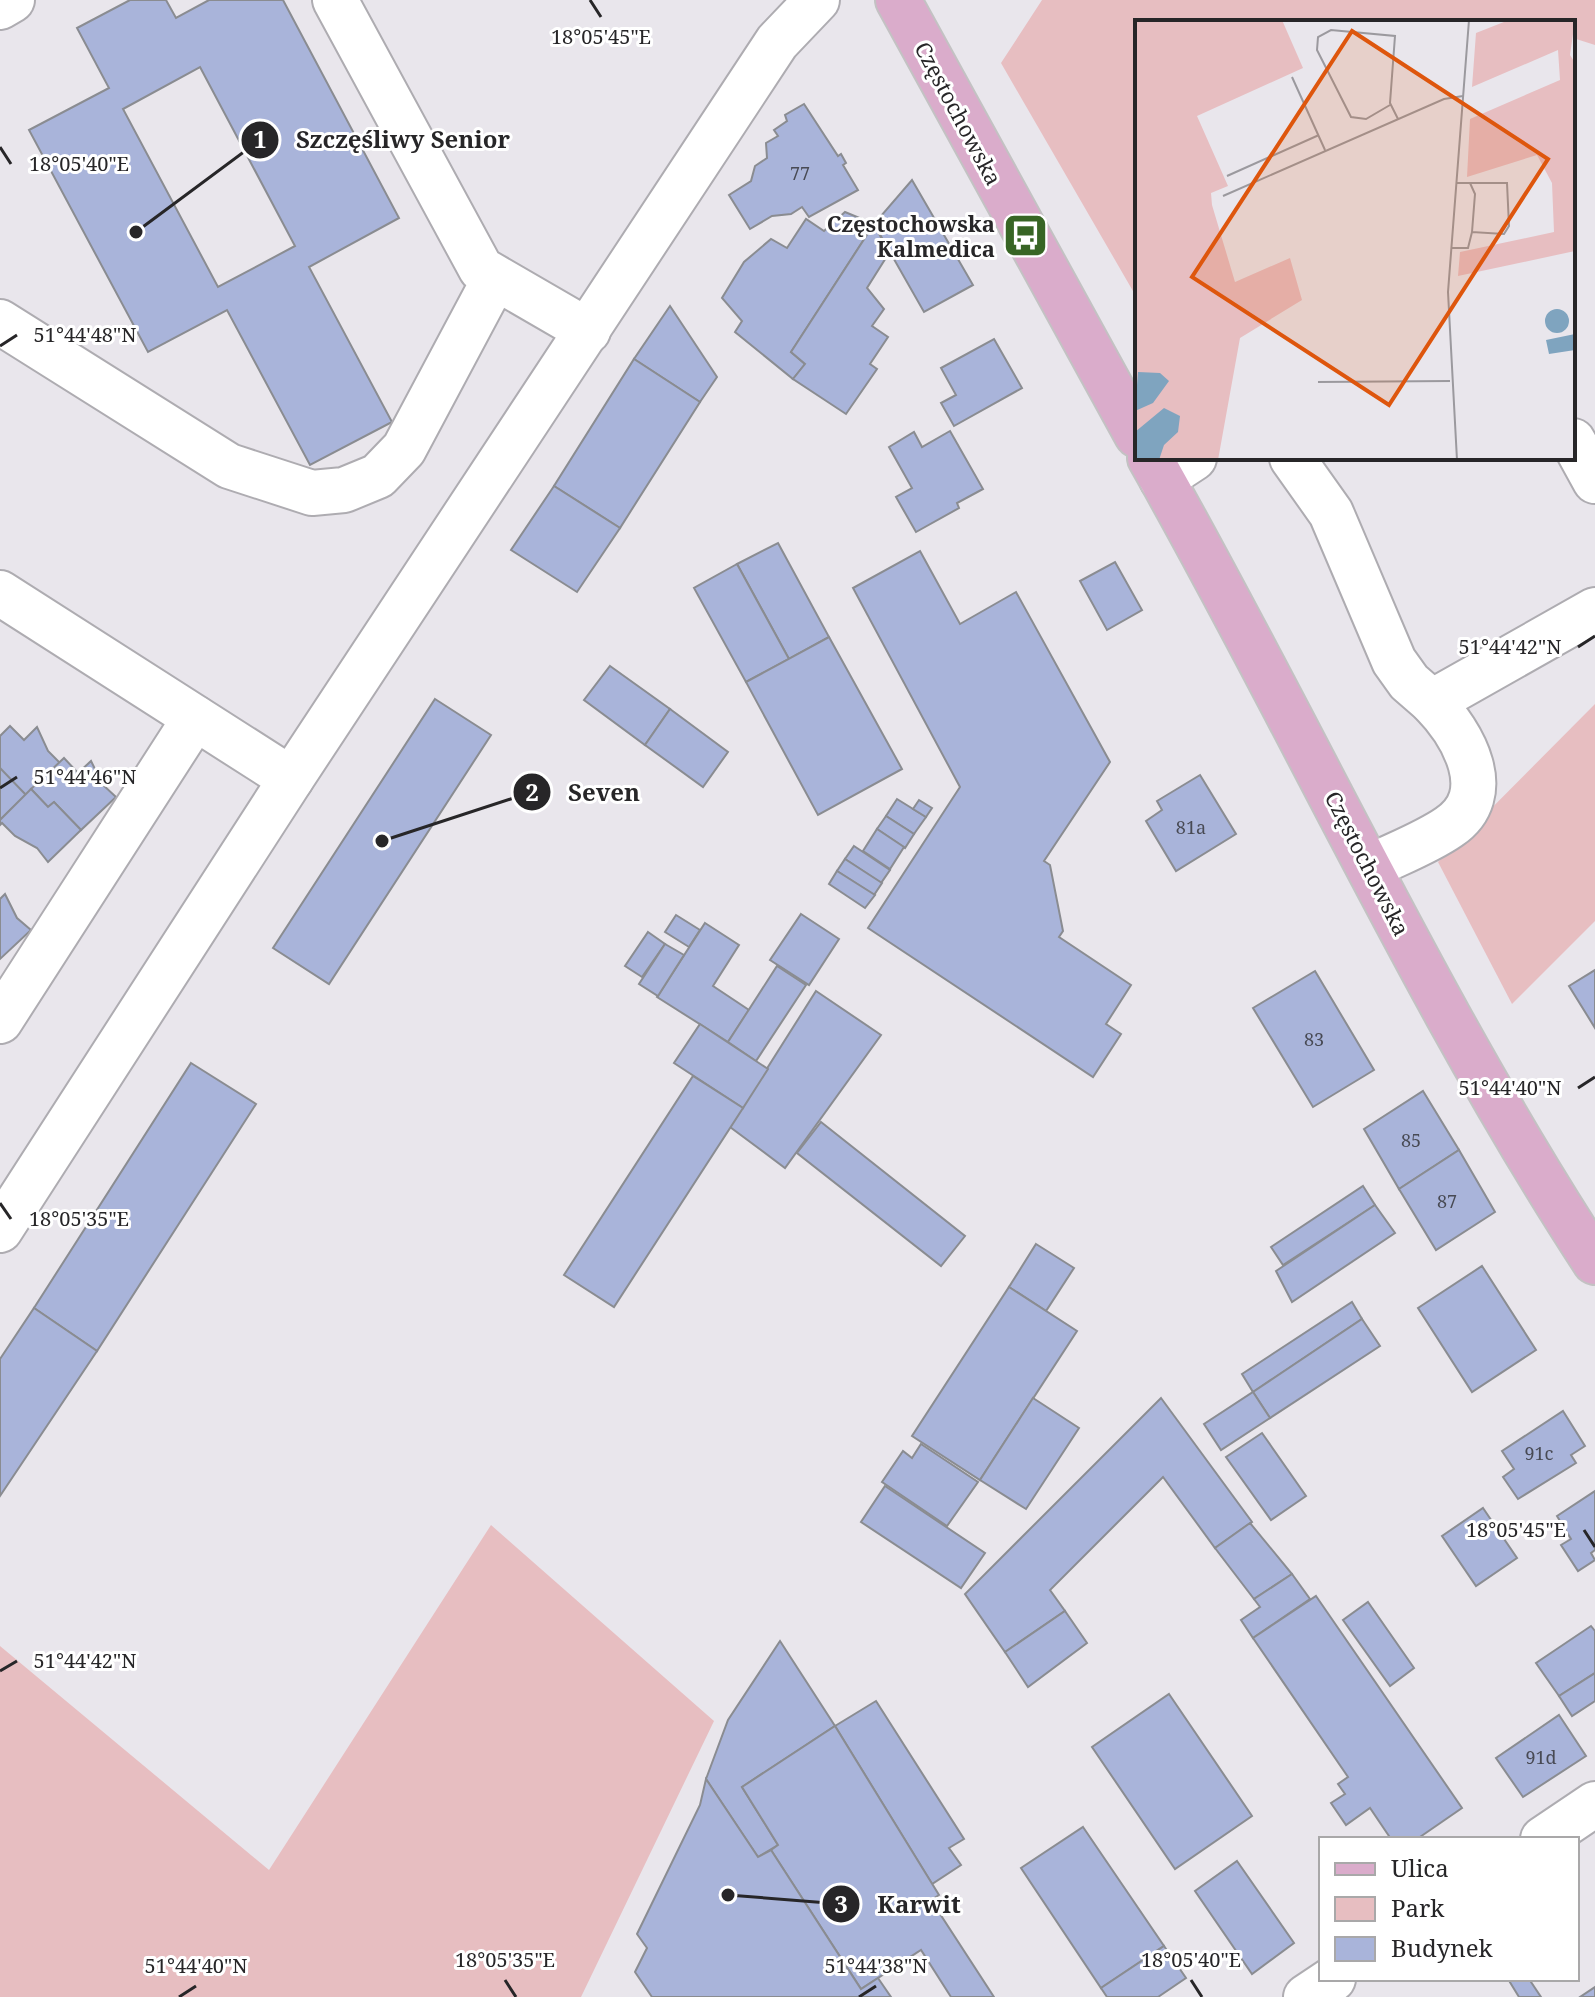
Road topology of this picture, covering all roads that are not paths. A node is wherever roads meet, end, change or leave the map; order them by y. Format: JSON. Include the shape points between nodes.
{"nodes":[{"id":1,"x":12,"y":0,"type":"edge"},
{"id":2,"x":335,"y":0,"type":"edge"},
{"id":3,"x":817,"y":0,"type":"edge"},
{"id":4,"x":898,"y":0,"type":"edge"},
{"id":5,"x":0,"y":7,"type":"edge"},
{"id":6,"x":494,"y":280,"type":"junction"},
{"id":7,"x":0,"y":322,"type":"edge"},
{"id":8,"x":588,"y":331,"type":"junction"},
{"id":9,"x":1135,"y":431,"type":"edge"},
{"id":10,"x":1575,"y":445,"type":"edge"},
{"id":11,"x":1293,"y":460,"type":"edge"},
{"id":12,"x":1169,"y":465,"type":"edge"},
{"id":13,"x":1595,"y":481,"type":"edge"},
{"id":14,"x":0,"y":593,"type":"edge"},
{"id":15,"x":1595,"y":610,"type":"edge"},
{"id":16,"x":1432,"y":702,"type":"junction"},
{"id":17,"x":195,"y":718,"type":"junction"},
{"id":18,"x":291,"y":779,"type":"junction"},
{"id":19,"x":1370,"y":867,"type":"junction"},
{"id":20,"x":0,"y":1021,"type":"edge"},
{"id":21,"x":0,"y":1230,"type":"edge"},
{"id":22,"x":1595,"y":1262,"type":"edge"},
{"id":23,"x":1595,"y":1804,"type":"edge"},
{"id":24,"x":1546,"y":1837,"type":"edge"},
{"id":25,"x":1330,"y":1981,"type":"edge"},
{"id":26,"x":1306,"y":1997,"type":"edge"}],
"edges":[{"from":1,"to":5,"type":"lane"},
{"from":2,"to":6,"type":"lane","via":[[481,269]]},
{"from":3,"to":8,"type":"lane","via":[[777,42]]},
{"from":4,"to":9,"type":"main road","name":"Częstochowska"},
{"from":6,"to":7,"type":"lane","via":[[404,449],[378,476],[344,490],[312,493],[229,466]]},
{"from":6,"to":8,"type":"lane"},
{"from":8,"to":18,"type":"lane"},
{"from":10,"to":13,"type":"lane"},
{"from":11,"to":16,"type":"lane","via":[[1331,513],[1394,661]]},
{"from":12,"to":19,"type":"main road","name":"Częstochowska","via":[[1240,617]]},
{"from":14,"to":17,"type":"lane"},
{"from":15,"to":16,"type":"lane"},
{"from":16,"to":19,"type":"lane","via":[[1448,719],[1472,766],[1467,808],[1449,828]]},
{"from":17,"to":18,"type":"lane"},
{"from":17,"to":20,"type":"lane"},
{"from":18,"to":21,"type":"lane"},
{"from":19,"to":22,"type":"main road","name":"Częstochowska","via":[[1513,1132]]},
{"from":23,"to":24,"type":"lane"},
{"from":25,"to":26,"type":"lane"}]}
